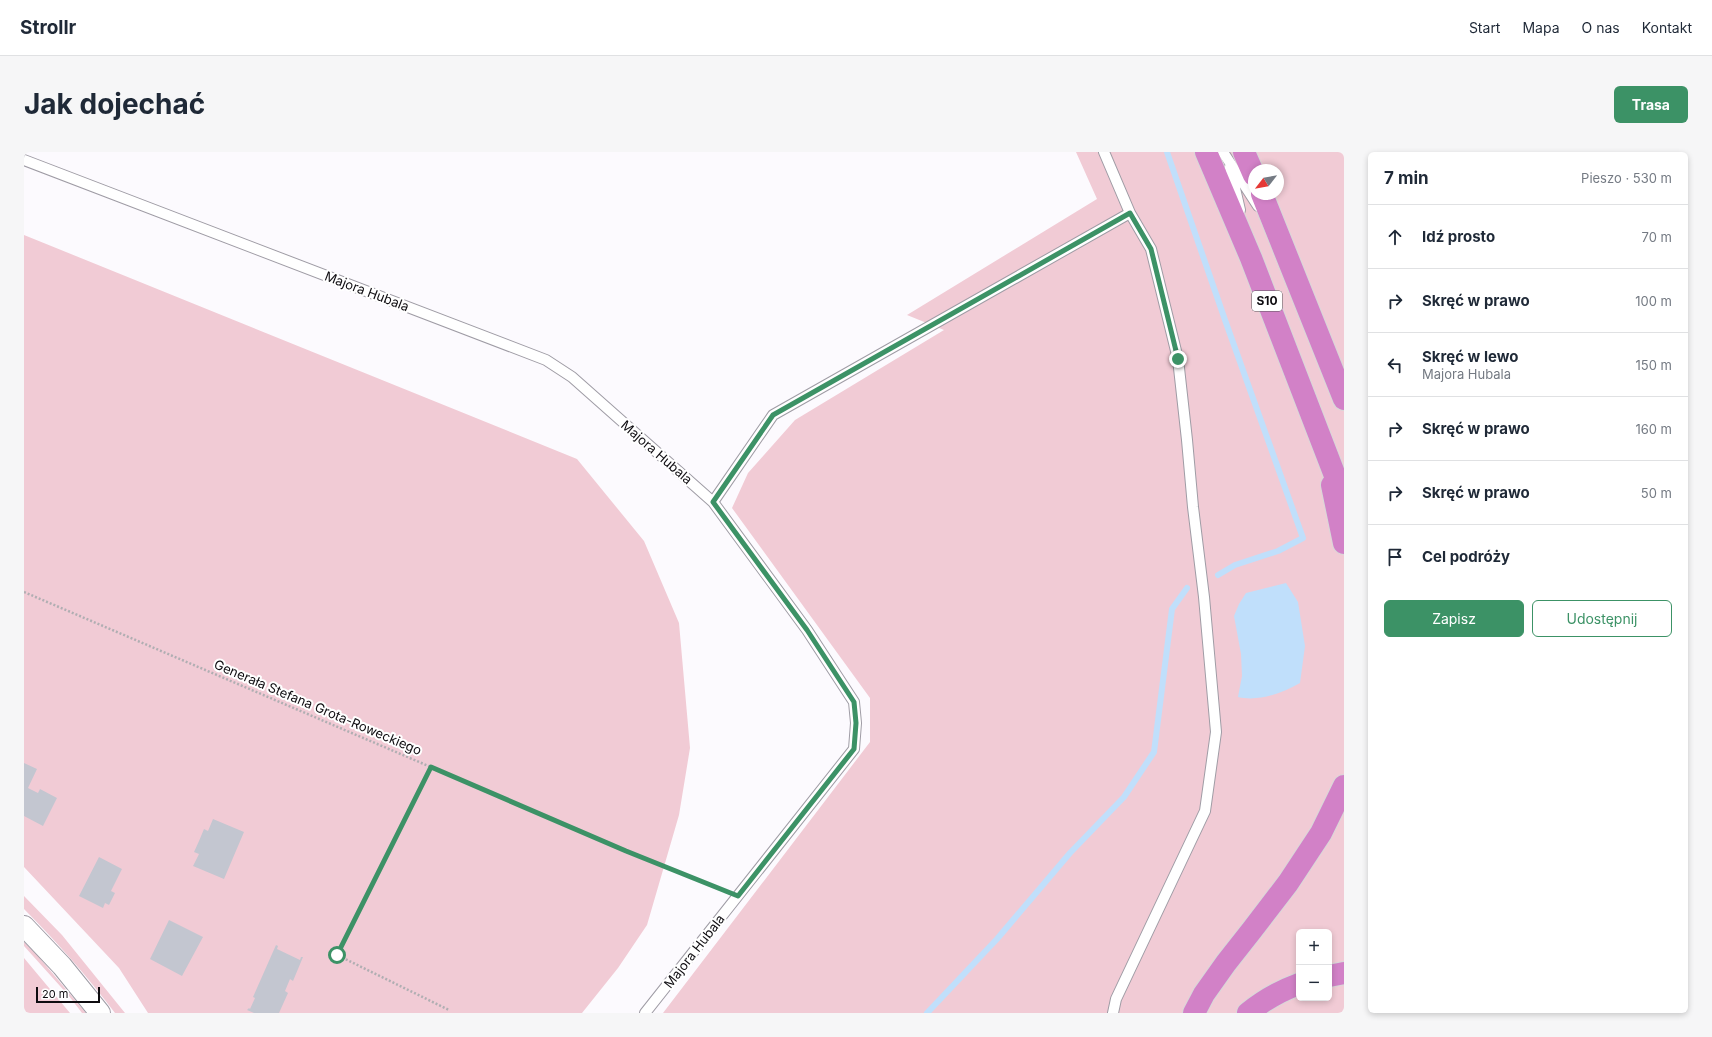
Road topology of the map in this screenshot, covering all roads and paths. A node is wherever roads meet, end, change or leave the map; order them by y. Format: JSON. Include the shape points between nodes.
{"nodes":[{"id":1,"x":1104,"y":152,"type":"edge"},
{"id":2,"x":1206,"y":152,"type":"edge"},
{"id":3,"x":1231,"y":154,"type":"edge"},
{"id":4,"x":24,"y":160,"type":"edge"},
{"id":5,"x":1248,"y":170,"type":"edge"},
{"id":6,"x":1265,"y":200,"type":"edge"},
{"id":7,"x":1130,"y":213,"type":"junction"},
{"id":8,"x":1283,"y":244,"type":"junction"},
{"id":9,"x":1250,"y":258,"type":"junction"},
{"id":10,"x":1344,"y":399,"type":"edge"},
{"id":11,"x":1326,"y":450,"type":"junction"},
{"id":12,"x":1344,"y":499,"type":"edge"},
{"id":13,"x":713,"y":502,"type":"junction"},
{"id":14,"x":1344,"y":543,"type":"edge"},
{"id":15,"x":24,"y":592,"type":"edge"},
{"id":16,"x":431,"y":767,"type":"junction"},
{"id":17,"x":1344,"y":786,"type":"edge"},
{"id":18,"x":738,"y":896,"type":"junction"},
{"id":19,"x":24,"y":926,"type":"edge"},
{"id":20,"x":1344,"y":973,"type":"edge"},
{"id":21,"x":1332,"y":975,"type":"edge"},
{"id":22,"x":1296,"y":985,"type":"edge"},
{"id":23,"x":449,"y":1010,"type":"dead end"},
{"id":24,"x":100,"y":1013,"type":"edge"},
{"id":25,"x":645,"y":1013,"type":"edge"},
{"id":26,"x":1112,"y":1013,"type":"edge"},
{"id":27,"x":1194,"y":1013,"type":"edge"},
{"id":28,"x":1248,"y":1013,"type":"edge"}],
"edges":[{"from":1,"to":7,"type":"lane"},
{"from":2,"to":9,"type":"highway","number":"S10"},
{"from":3,"to":5,"type":"highway"},
{"from":3,"to":8,"type":"lane"},
{"from":3,"to":9,"type":"lane"},
{"from":4,"to":13,"type":"lane","name":"Majora Hubala","via":[[546,360],[572,377]]},
{"from":6,"to":8,"type":"highway","number":"S10"},
{"from":7,"to":13,"type":"lane","via":[[773,415]]},
{"from":7,"to":26,"type":"lane","via":[[1151,249],[1178,359],[1216,732],[1204,811],[1116,999]]},
{"from":8,"to":10,"type":"highway","number":"S10"},
{"from":9,"to":11,"type":"highway","number":"S10"},
{"from":11,"to":12,"type":"highway","number":"S10"},
{"from":11,"to":14,"type":"highway"},
{"from":13,"to":18,"type":"lane","name":"Majora Hubala","via":[[807,630],[854,702],[856,723],[854,749]]},
{"from":15,"to":16,"type":"path","name":"Generała Stefana Grota-Roweckiego"},
{"from":16,"to":18,"type":"path","name":"Generała Stefana Grota-Roweckiego"},
{"from":16,"to":23,"type":"path","via":[[337,955]]},
{"from":17,"to":27,"type":"highway","via":[[1321,834],[1288,883],[1226,962]]},
{"from":18,"to":25,"type":"lane","name":"Majora Hubala"},
{"from":19,"to":24,"type":"street","via":[[62,966]]},
{"from":20,"to":21,"type":"highway"},
{"from":22,"to":28,"type":"highway","via":[[1263,1001]]}]}
